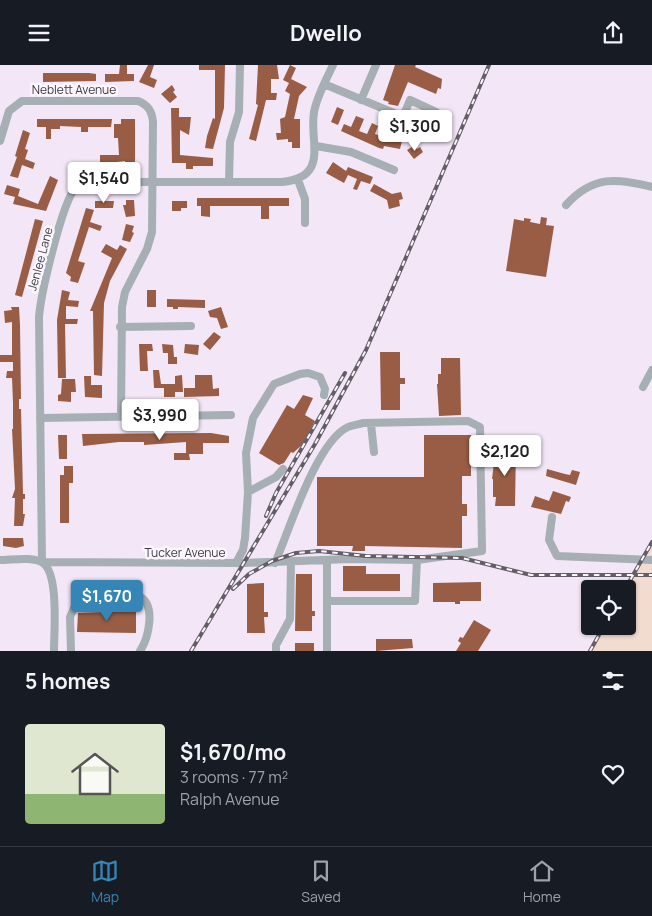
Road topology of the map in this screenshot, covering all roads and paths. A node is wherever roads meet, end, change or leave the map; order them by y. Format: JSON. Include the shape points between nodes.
{"nodes":[{"id":1,"x":240,"y":65,"type":"edge"},
{"id":2,"x":333,"y":65,"type":"edge"},
{"id":3,"x":376,"y":65,"type":"edge"},
{"id":4,"x":324,"y":84,"type":"junction"},
{"id":5,"x":361,"y":100,"type":"junction"},
{"id":6,"x":403,"y":117,"type":"dead end"},
{"id":7,"x":0,"y":141,"type":"edge"},
{"id":8,"x":316,"y":146,"type":"junction"},
{"id":9,"x":394,"y":170,"type":"dead end"},
{"id":10,"x":298,"y":180,"type":"junction"},
{"id":11,"x":153,"y":182,"type":"junction"},
{"id":12,"x":229,"y":182,"type":"junction"},
{"id":13,"x":652,"y":187,"type":"edge"},
{"id":14,"x":566,"y":205,"type":"dead end"},
{"id":15,"x":305,"y":223,"type":"dead end"},
{"id":16,"x":191,"y":326,"type":"dead end"},
{"id":17,"x":120,"y":327,"type":"junction"},
{"id":18,"x":652,"y":370,"type":"edge"},
{"id":19,"x":643,"y":387,"type":"dead end"},
{"id":20,"x":324,"y":395,"type":"dead end"},
{"id":21,"x":231,"y":415,"type":"dead end"},
{"id":22,"x":121,"y":416,"type":"junction"},
{"id":23,"x":40,"y":418,"type":"junction"},
{"id":24,"x":371,"y":424,"type":"junction"},
{"id":25,"x":374,"y":452,"type":"dead end"},
{"id":26,"x":283,"y":469,"type":"dead end"},
{"id":27,"x":248,"y":492,"type":"junction"},
{"id":28,"x":552,"y":517,"type":"dead end"},
{"id":29,"x":0,"y":560,"type":"edge"},
{"id":30,"x":417,"y":560,"type":"junction"},
{"id":31,"x":652,"y":560,"type":"edge"},
{"id":32,"x":42,"y":562,"type":"junction"},
{"id":33,"x":327,"y":562,"type":"junction"},
{"id":34,"x":236,"y":563,"type":"junction"},
{"id":35,"x":275,"y":563,"type":"junction"},
{"id":36,"x":292,"y":563,"type":"junction"},
{"id":37,"x":327,"y":601,"type":"junction"},
{"id":38,"x":54,"y":651,"type":"edge"},
{"id":39,"x":71,"y":651,"type":"edge"},
{"id":40,"x":140,"y":651,"type":"edge"},
{"id":41,"x":276,"y":651,"type":"edge"},
{"id":42,"x":327,"y":651,"type":"edge"}],
"edges":[{"from":1,"to":12,"type":"street","via":[[239,112],[230,142]]},
{"from":2,"to":4,"type":"street"},
{"from":3,"to":5,"type":"street"},
{"from":4,"to":5,"type":"street"},
{"from":4,"to":8,"type":"street","via":[[314,115]]},
{"from":5,"to":6,"type":"street"},
{"from":7,"to":11,"type":"street","name":"Neblett Avenue","via":[[10,111],[22,101],[134,100],[148,107],[154,122]]},
{"from":8,"to":9,"type":"street","via":[[351,152]]},
{"from":8,"to":10,"type":"street","via":[[312,164]]},
{"from":10,"to":12,"type":"street","name":"Jenlee Lane"},
{"from":10,"to":15,"type":"street","via":[[305,199]]},
{"from":11,"to":12,"type":"street","name":"Jenlee Lane"},
{"from":11,"to":17,"type":"street","via":[[150,240],[125,292]]},
{"from":11,"to":23,"type":"street","name":"Jenlee Lane","via":[[83,183],[70,195],[41,299]]},
{"from":13,"to":14,"type":"street","via":[[614,180],[576,194]]},
{"from":16,"to":17,"type":"street"},
{"from":17,"to":22,"type":"street"},
{"from":18,"to":19,"type":"street"},
{"from":20,"to":27,"type":"street","via":[[320,377],[308,373],[274,385],[253,419],[247,440]]},
{"from":21,"to":22,"type":"street"},
{"from":22,"to":23,"type":"street"},
{"from":23,"to":32,"type":"street","name":"Jenlee Lane"},
{"from":24,"to":25,"type":"street"},
{"from":24,"to":30,"type":"street","name":"Tucker Avenue","via":[[452,420],[468,421],[480,427],[482,551]]},
{"from":24,"to":35,"type":"street","via":[[347,428],[333,439],[300,499]]},
{"from":26,"to":27,"type":"street","via":[[276,477]]},
{"from":27,"to":34,"type":"street","via":[[244,545]]},
{"from":28,"to":31,"type":"street","via":[[549,540],[556,556]]},
{"from":29,"to":32,"type":"street","name":"Tucker Avenue"},
{"from":30,"to":33,"type":"street","name":"Tucker Avenue"},
{"from":30,"to":37,"type":"street","via":[[414,601]]},
{"from":32,"to":34,"type":"street","name":"Tucker Avenue"},
{"from":32,"to":38,"type":"street","via":[[51,575]]},
{"from":33,"to":36,"type":"street","name":"Tucker Avenue"},
{"from":33,"to":37,"type":"street"},
{"from":34,"to":35,"type":"street","name":"Tucker Avenue"},
{"from":35,"to":36,"type":"street","name":"Tucker Avenue"},
{"from":36,"to":41,"type":"street","via":[[290,619]]},
{"from":37,"to":42,"type":"street"},
{"from":39,"to":40,"type":"street","via":[[70,617],[77,601],[135,595],[146,604],[149,619]]}]}
